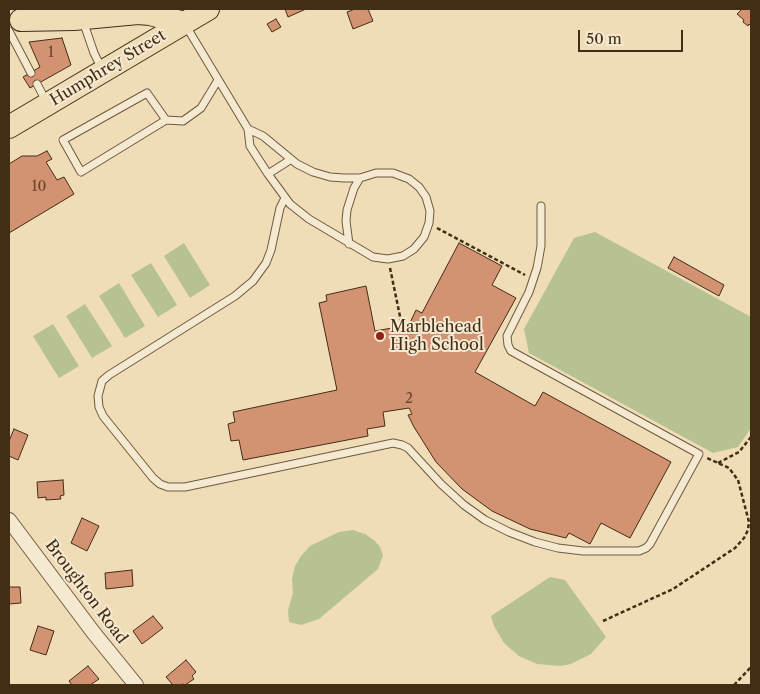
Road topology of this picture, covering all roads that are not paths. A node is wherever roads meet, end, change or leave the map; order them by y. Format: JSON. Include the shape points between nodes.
{"nodes":[{"id":1,"x":60,"y":9,"type":"edge"},
{"id":2,"x":208,"y":9,"type":"edge"},
{"id":3,"x":180,"y":16,"type":"edge"},
{"id":4,"x":82,"y":18,"type":"junction"},
{"id":5,"x":13,"y":24,"type":"edge"},
{"id":6,"x":103,"y":70,"type":"junction"},
{"id":7,"x":31,"y":73,"type":"dead end"},
{"id":8,"x":218,"y":80,"type":"junction"},
{"id":9,"x":37,"y":84,"type":"dead end"},
{"id":10,"x":47,"y":104,"type":"junction"},
{"id":11,"x":166,"y":120,"type":"junction"},
{"id":12,"x":9,"y":127,"type":"edge"},
{"id":13,"x":248,"y":129,"type":"junction"},
{"id":14,"x":290,"y":160,"type":"junction"},
{"id":15,"x":268,"y":174,"type":"junction"},
{"id":16,"x":360,"y":178,"type":"junction"},
{"id":17,"x":285,"y":198,"type":"junction"},
{"id":18,"x":541,"y":206,"type":"dead end"},
{"id":19,"x":349,"y":244,"type":"junction"},
{"id":20,"x":9,"y":520,"type":"edge"},
{"id":21,"x":136,"y":685,"type":"edge"}],
"edges":[{"from":1,"to":5,"type":"main road"},
{"from":2,"to":3,"type":"main road","name":"Humphrey Street"},
{"from":3,"to":4,"type":"main road","via":[[144,14]]},
{"from":3,"to":6,"type":"main road","name":"Humphrey Street"},
{"from":3,"to":8,"type":"lane"},
{"from":4,"to":5,"type":"main road"},
{"from":4,"to":6,"type":"lane"},
{"from":5,"to":7,"type":"lane"},
{"from":6,"to":10,"type":"main road","name":"Humphrey Street"},
{"from":8,"to":11,"type":"lane","via":[[201,108],[183,121]]},
{"from":8,"to":13,"type":"lane"},
{"from":9,"to":10,"type":"lane"},
{"from":10,"to":12,"type":"main road","name":"Humphrey Street"},
{"from":11,"to":11,"type":"lane","via":[[147,93],[63,140],[81,172]]},
{"from":13,"to":14,"type":"lane","via":[[263,136]]},
{"from":13,"to":15,"type":"lane","via":[[250,146]]},
{"from":14,"to":15,"type":"lane"},
{"from":14,"to":16,"type":"lane","via":[[313,172]]},
{"from":15,"to":17,"type":"lane"},
{"from":16,"to":19,"type":"lane","via":[[347,210]]},
{"from":16,"to":19,"type":"lane","via":[[393,173],[409,179],[426,197],[429,223],[424,237],[414,249],[402,256],[388,259],[373,257]]},
{"from":17,"to":18,"type":"lane","via":[[266,263],[253,281],[228,301],[102,381],[98,396],[103,416],[153,478],[168,487],[185,487],[393,443],[408,448],[464,505],[509,532],[558,548],[583,552],[639,552],[650,544],[699,454],[511,351],[507,336],[534,280],[541,246]]},
{"from":17,"to":19,"type":"lane"},
{"from":20,"to":21,"type":"street","name":"Broughton Road"}]}
